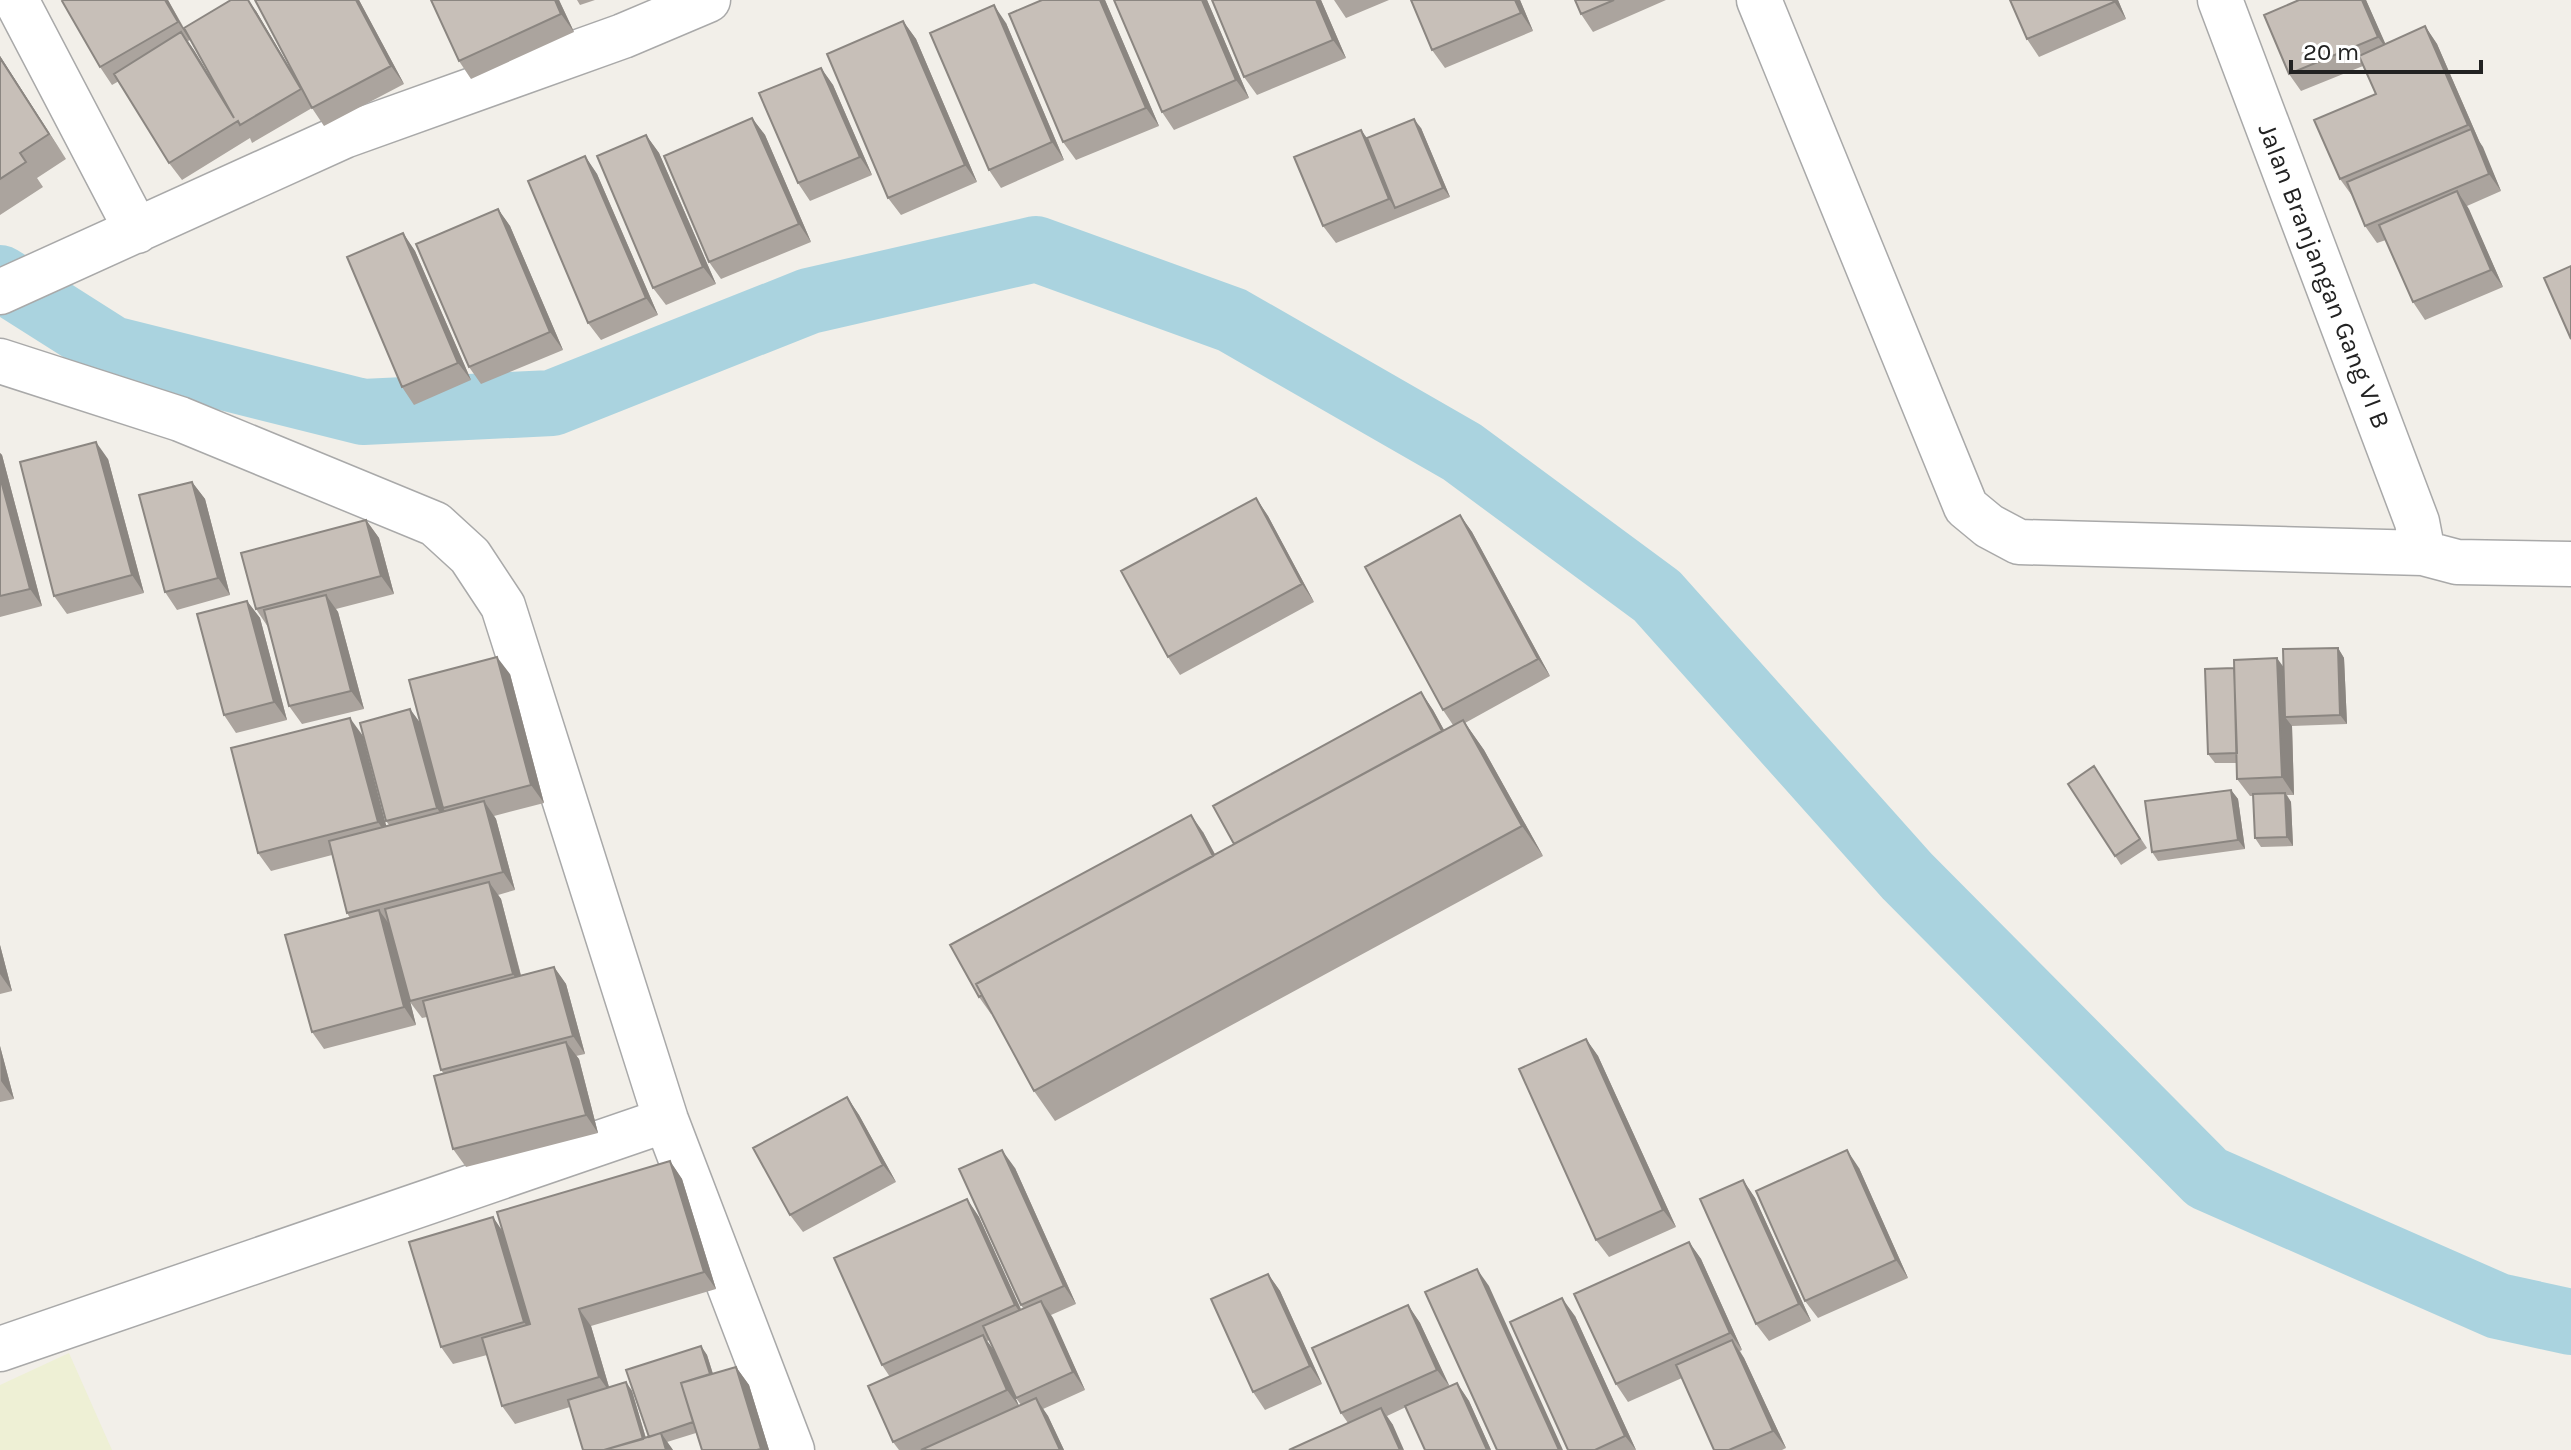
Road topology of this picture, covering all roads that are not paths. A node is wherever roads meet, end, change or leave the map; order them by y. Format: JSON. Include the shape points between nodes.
{"nodes":[{"id":1,"x":16,"y":0,"type":"edge"},
{"id":2,"x":1759,"y":0,"type":"edge"},
{"id":3,"x":2220,"y":0,"type":"edge"},
{"id":4,"x":690,"y":3,"type":"edge"},
{"id":5,"x":137,"y":231,"type":"junction"},
{"id":6,"x":0,"y":292,"type":"edge"},
{"id":7,"x":0,"y":361,"type":"edge"},
{"id":8,"x":2423,"y":553,"type":"junction"},
{"id":9,"x":2571,"y":564,"type":"edge"},
{"id":10,"x":666,"y":1120,"type":"junction"},
{"id":11,"x":0,"y":1349,"type":"edge"},
{"id":12,"x":792,"y":1450,"type":"edge"}],
"edges":[{"from":1,"to":5,"type":"street"},
{"from":2,"to":8,"type":"street","via":[[1966,507],[2019,542]]},
{"from":3,"to":8,"type":"street","name":"Jalan Branjangan Gang VI B","via":[[2417,522]]},
{"from":4,"to":5,"type":"street","via":[[623,36],[344,136]]},
{"from":5,"to":6,"type":"street"},
{"from":7,"to":10,"type":"street","via":[[180,419],[435,524],[470,556],[503,606]]},
{"from":8,"to":9,"type":"street","via":[[2457,562]]},
{"from":10,"to":11,"type":"street"},
{"from":10,"to":12,"type":"street"}]}
